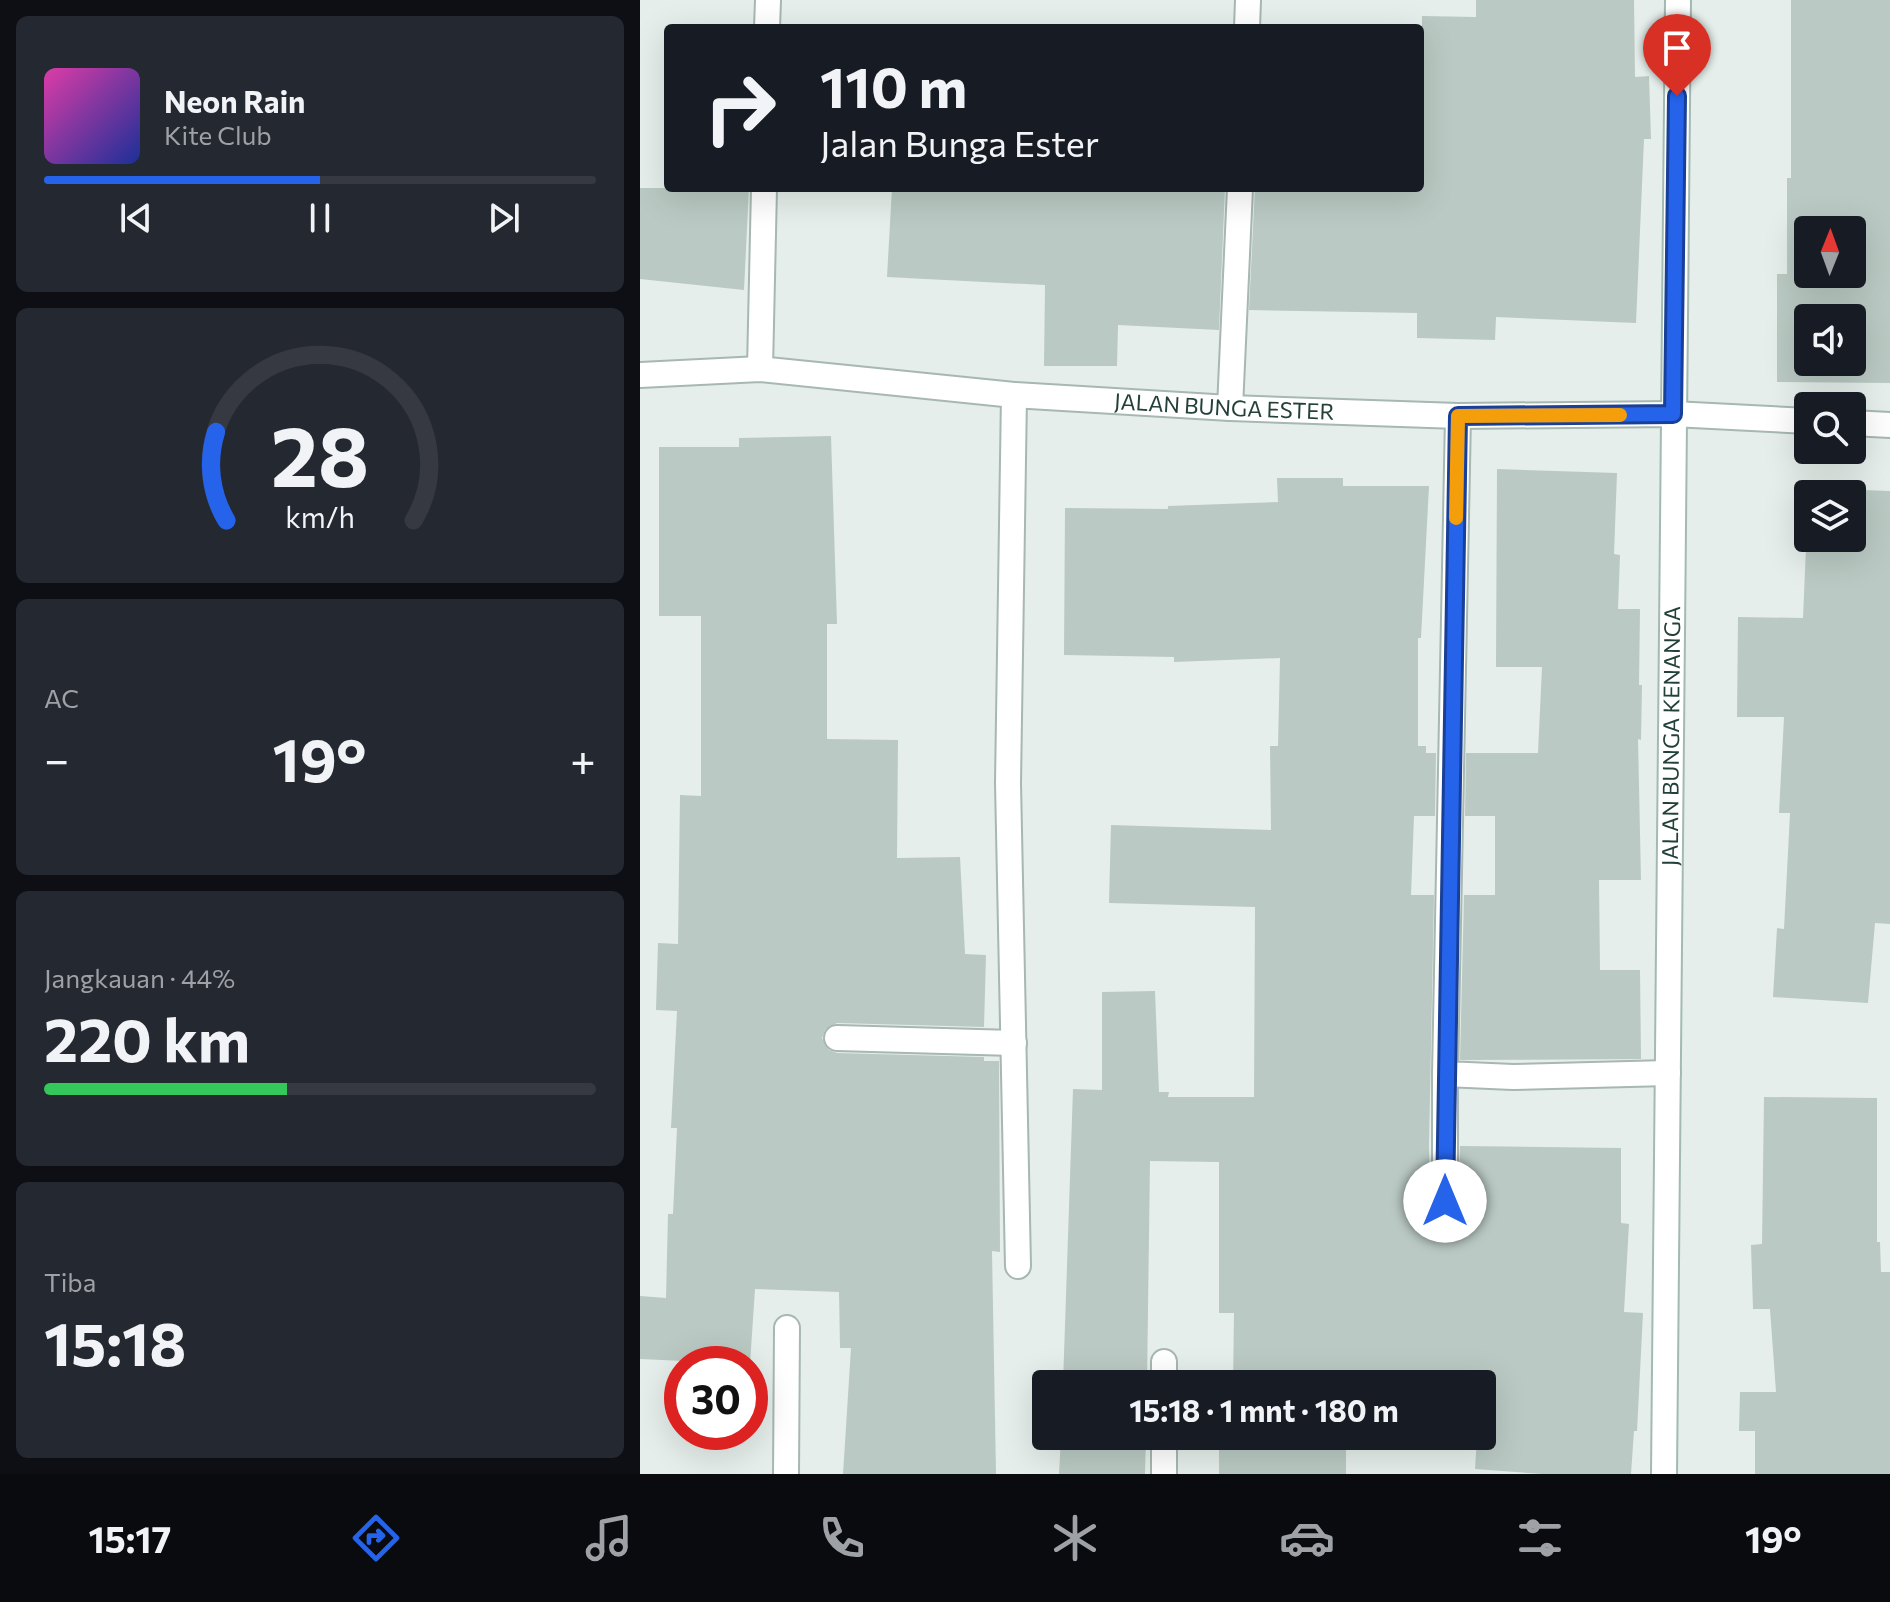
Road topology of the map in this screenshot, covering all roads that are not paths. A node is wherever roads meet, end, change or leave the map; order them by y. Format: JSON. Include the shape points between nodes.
{"nodes":[{"id":1,"x":768,"y":0,"type":"edge"},
{"id":2,"x":1248,"y":0,"type":"edge"},
{"id":3,"x":1678,"y":0,"type":"edge"},
{"id":4,"x":767,"y":24,"type":"edge"},
{"id":5,"x":1247,"y":24,"type":"edge"},
{"id":6,"x":764,"y":192,"type":"edge"},
{"id":7,"x":1240,"y":192,"type":"edge"},
{"id":8,"x":760,"y":369,"type":"junction"},
{"id":9,"x":640,"y":375,"type":"edge"},
{"id":10,"x":1014,"y":395,"type":"junction"},
{"id":11,"x":1230,"y":408,"type":"junction"},
{"id":12,"x":1673,"y":414,"type":"junction"},
{"id":13,"x":1458,"y":416,"type":"junction"},
{"id":14,"x":1794,"y":420,"type":"edge"},
{"id":15,"x":1866,"y":424,"type":"edge"},
{"id":16,"x":1890,"y":425,"type":"edge"},
{"id":17,"x":837,"y":1038,"type":"dead end"},
{"id":18,"x":1014,"y":1043,"type":"junction"},
{"id":19,"x":1668,"y":1073,"type":"junction"},
{"id":20,"x":1445,"y":1074,"type":"junction"},
{"id":21,"x":1445,"y":1201,"type":"dead end"},
{"id":22,"x":1018,"y":1266,"type":"dead end"},
{"id":23,"x":787,"y":1328,"type":"dead end"},
{"id":24,"x":1164,"y":1450,"type":"edge"},
{"id":25,"x":786,"y":1474,"type":"edge"},
{"id":26,"x":1164,"y":1474,"type":"edge"},
{"id":27,"x":1664,"y":1474,"type":"edge"}],
"edges":[{"from":1,"to":4,"type":"street"},
{"from":2,"to":5,"type":"street"},
{"from":3,"to":12,"type":"street","name":"JALAN BUNGA KENANGA"},
{"from":6,"to":8,"type":"street"},
{"from":7,"to":11,"type":"street"},
{"from":8,"to":9,"type":"street","name":"JALAN BUNGA ESTER"},
{"from":8,"to":10,"type":"street","name":"JALAN BUNGA ESTER"},
{"from":10,"to":11,"type":"street","name":"JALAN BUNGA ESTER"},
{"from":10,"to":18,"type":"street","via":[[1008,783]]},
{"from":11,"to":13,"type":"street","name":"JALAN BUNGA ESTER"},
{"from":12,"to":13,"type":"street","name":"JALAN BUNGA ESTER"},
{"from":12,"to":14,"type":"street","name":"JALAN BUNGA ESTER"},
{"from":12,"to":19,"type":"street","name":"JALAN BUNGA KENANGA"},
{"from":13,"to":20,"type":"street"},
{"from":15,"to":16,"type":"street"},
{"from":17,"to":18,"type":"street"},
{"from":18,"to":22,"type":"street"},
{"from":19,"to":20,"type":"street"},
{"from":19,"to":27,"type":"street","name":"JALAN BUNGA KENANGA"},
{"from":20,"to":21,"type":"street"},
{"from":23,"to":25,"type":"street"},
{"from":24,"to":26,"type":"street"}]}
